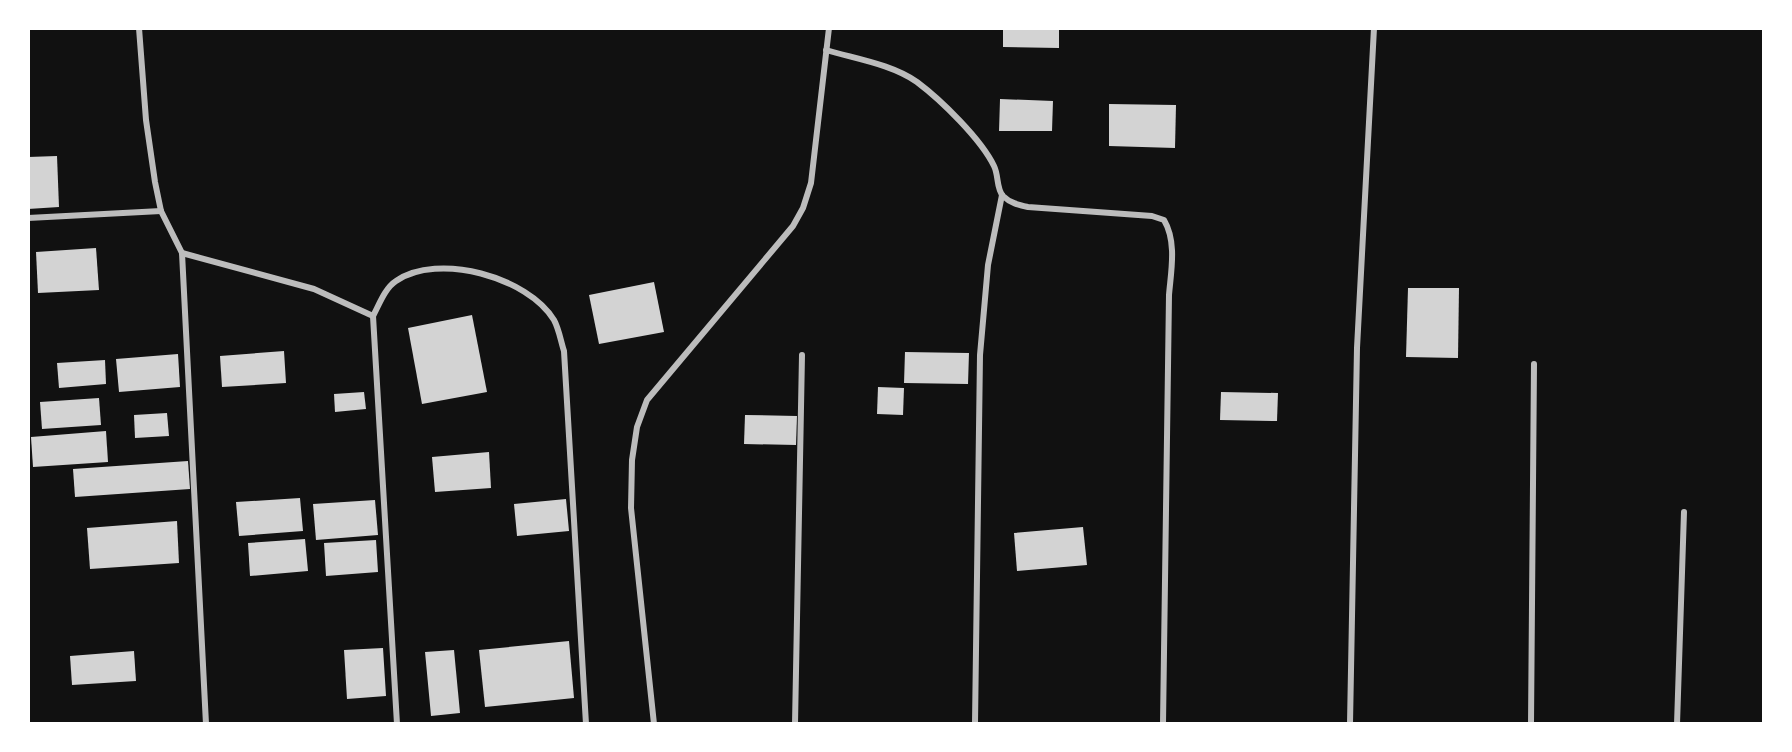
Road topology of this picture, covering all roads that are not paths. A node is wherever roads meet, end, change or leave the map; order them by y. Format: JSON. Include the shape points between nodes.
{"nodes":[{"id":1,"x":139,"y":28,"type":"edge"},
{"id":2,"x":829,"y":28,"type":"edge"},
{"id":3,"x":1374,"y":28,"type":"edge"},
{"id":4,"x":826,"y":50,"type":"junction"},
{"id":5,"x":1002,"y":195,"type":"junction"},
{"id":6,"x":161,"y":211,"type":"junction"},
{"id":7,"x":28,"y":218,"type":"edge"},
{"id":8,"x":182,"y":253,"type":"junction"},
{"id":9,"x":374,"y":316,"type":"junction"},
{"id":10,"x":802,"y":355,"type":"dead end"},
{"id":11,"x":1534,"y":364,"type":"dead end"},
{"id":12,"x":1684,"y":512,"type":"dead end"},
{"id":13,"x":206,"y":723,"type":"edge"},
{"id":14,"x":397,"y":723,"type":"edge"},
{"id":15,"x":586,"y":723,"type":"edge"},
{"id":16,"x":654,"y":723,"type":"edge"},
{"id":17,"x":795,"y":723,"type":"edge"},
{"id":18,"x":975,"y":723,"type":"edge"},
{"id":19,"x":1163,"y":723,"type":"edge"},
{"id":20,"x":1350,"y":723,"type":"edge"},
{"id":21,"x":1531,"y":723,"type":"edge"},
{"id":22,"x":1677,"y":723,"type":"edge"}],
"edges":[{"from":1,"to":6,"type":"street","via":[[146,120]]},
{"from":2,"to":4,"type":"street"},
{"from":3,"to":20,"type":"street","via":[[1357,348]]},
{"from":4,"to":5,"type":"street","via":[[891,69],[922,87],[988,156],[996,168]]},
{"from":4,"to":16,"type":"street","via":[[811,183],[803,208],[793,226],[648,400],[637,427],[631,508]]},
{"from":5,"to":18,"type":"street","via":[[988,265],[980,355]]},
{"from":5,"to":19,"type":"street","via":[[1028,207],[1152,216],[1164,220],[1170,229]]},
{"from":6,"to":7,"type":"street"},
{"from":6,"to":8,"type":"street"},
{"from":8,"to":9,"type":"street","via":[[314,290]]},
{"from":8,"to":13,"type":"street"},
{"from":9,"to":14,"type":"street"},
{"from":9,"to":15,"type":"street","via":[[393,282],[410,273],[434,268],[503,280],[536,301],[554,320],[564,351]]},
{"from":10,"to":17,"type":"street"},
{"from":11,"to":21,"type":"street"},
{"from":12,"to":22,"type":"street"}]}
